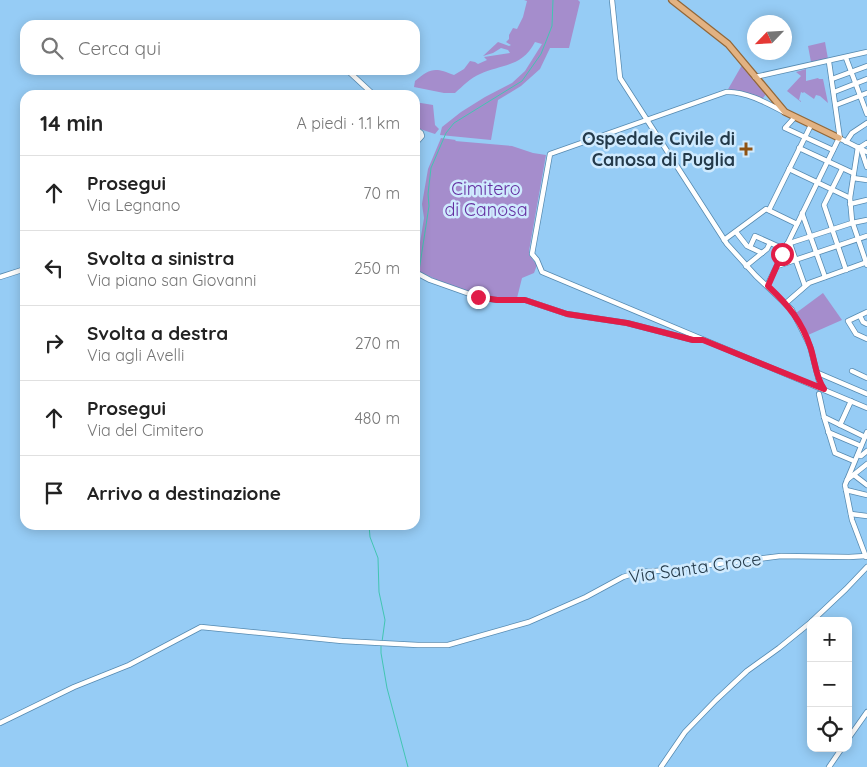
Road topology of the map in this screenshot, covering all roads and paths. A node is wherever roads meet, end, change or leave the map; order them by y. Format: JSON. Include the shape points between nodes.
{"nodes":[{"id":1,"x":612,"y":0,"type":"edge"},
{"id":2,"x":672,"y":0,"type":"edge"},
{"id":3,"x":867,"y":52,"type":"edge"},
{"id":4,"x":846,"y":58,"type":"junction"},
{"id":5,"x":829,"y":62,"type":"junction"},
{"id":6,"x":867,"y":66,"type":"edge"},
{"id":7,"x":851,"y":72,"type":"junction"},
{"id":8,"x":352,"y":75,"type":"edge"},
{"id":9,"x":755,"y":78,"type":"junction"},
{"id":10,"x":832,"y":79,"type":"junction"},
{"id":11,"x":867,"y":79,"type":"edge"},
{"id":12,"x":856,"y":84,"type":"junction"},
{"id":13,"x":369,"y":90,"type":"edge"},
{"id":14,"x":834,"y":92,"type":"junction"},
{"id":15,"x":867,"y":93,"type":"edge"},
{"id":16,"x":860,"y":96,"type":"junction"},
{"id":17,"x":836,"y":105,"type":"junction"},
{"id":18,"x":865,"y":106,"type":"edge"},
{"id":19,"x":785,"y":112,"type":"junction"},
{"id":20,"x":867,"y":114,"type":"edge"},
{"id":21,"x":795,"y":117,"type":"junction"},
{"id":22,"x":646,"y":119,"type":"junction"},
{"id":23,"x":867,"y":123,"type":"edge"},
{"id":24,"x":811,"y":125,"type":"junction"},
{"id":25,"x":804,"y":138,"type":"junction"},
{"id":26,"x":839,"y":139,"type":"junction"},
{"id":27,"x":846,"y":142,"type":"junction"},
{"id":28,"x":867,"y":143,"type":"edge"},
{"id":29,"x":799,"y":148,"type":"junction"},
{"id":30,"x":859,"y":148,"type":"junction"},
{"id":31,"x":833,"y":150,"type":"junction"},
{"id":32,"x":867,"y":152,"type":"edge"},
{"id":33,"x":827,"y":162,"type":"junction"},
{"id":34,"x":867,"y":167,"type":"edge"},
{"id":35,"x":789,"y":169,"type":"junction"},
{"id":36,"x":842,"y":169,"type":"junction"},
{"id":37,"x":853,"y":176,"type":"junction"},
{"id":38,"x":867,"y":180,"type":"edge"},
{"id":39,"x":817,"y":183,"type":"junction"},
{"id":40,"x":831,"y":189,"type":"junction"},
{"id":41,"x":850,"y":198,"type":"junction"},
{"id":42,"x":867,"y":200,"type":"edge"},
{"id":43,"x":850,"y":204,"type":"junction"},
{"id":44,"x":769,"y":210,"type":"junction"},
{"id":45,"x":802,"y":213,"type":"junction"},
{"id":46,"x":867,"y":220,"type":"edge"},
{"id":47,"x":852,"y":223,"type":"junction"},
{"id":48,"x":797,"y":224,"type":"junction"},
{"id":49,"x":832,"y":229,"type":"junction"},
{"id":50,"x":736,"y":232,"type":"junction"},
{"id":51,"x":867,"y":236,"type":"edge"},
{"id":52,"x":811,"y":237,"type":"junction"},
{"id":53,"x":724,"y":240,"type":"junction"},
{"id":54,"x":858,"y":240,"type":"junction"},
{"id":55,"x":770,"y":242,"type":"junction"},
{"id":56,"x":787,"y":246,"type":"junction"},
{"id":57,"x":838,"y":246,"type":"junction"},
{"id":58,"x":750,"y":247,"type":"junction"},
{"id":59,"x":867,"y":249,"type":"edge"},
{"id":60,"x":862,"y":251,"type":"junction"},
{"id":61,"x":762,"y":253,"type":"junction"},
{"id":62,"x":816,"y":253,"type":"junction"},
{"id":63,"x":796,"y":260,"type":"junction"},
{"id":64,"x":867,"y":263,"type":"edge"},
{"id":65,"x":746,"y":266,"type":"junction"},
{"id":66,"x":777,"y":266,"type":"junction"},
{"id":67,"x":846,"y":270,"type":"junction"},
{"id":68,"x":20,"y":271,"type":"edge"},
{"id":69,"x":420,"y":274,"type":"edge"},
{"id":70,"x":0,"y":277,"type":"edge"},
{"id":71,"x":825,"y":277,"type":"junction"},
{"id":72,"x":768,"y":286,"type":"junction"},
{"id":73,"x":805,"y":286,"type":"junction"},
{"id":74,"x":786,"y":303,"type":"junction"},
{"id":75,"x":867,"y":312,"type":"edge"},
{"id":76,"x":860,"y":316,"type":"junction"},
{"id":77,"x":867,"y":324,"type":"edge"},
{"id":78,"x":867,"y":339,"type":"edge"},
{"id":79,"x":703,"y":340,"type":"junction"},
{"id":80,"x":852,"y":371,"type":"dead end"},
{"id":81,"x":818,"y":372,"type":"junction"},
{"id":82,"x":867,"y":378,"type":"edge"},
{"id":83,"x":824,"y":389,"type":"junction"},
{"id":84,"x":819,"y":394,"type":"dead end"},
{"id":85,"x":867,"y":394,"type":"edge"},
{"id":86,"x":851,"y":401,"type":"junction"},
{"id":87,"x":867,"y":408,"type":"edge"},
{"id":88,"x":824,"y":417,"type":"junction"},
{"id":89,"x":840,"y":425,"type":"junction"},
{"id":90,"x":828,"y":432,"type":"junction"},
{"id":91,"x":866,"y":434,"type":"edge"},
{"id":92,"x":861,"y":446,"type":"junction"},
{"id":93,"x":867,"y":451,"type":"edge"},
{"id":94,"x":858,"y":455,"type":"junction"},
{"id":95,"x":854,"y":461,"type":"junction"},
{"id":96,"x":867,"y":464,"type":"edge"},
{"id":97,"x":854,"y":474,"type":"junction"},
{"id":98,"x":846,"y":481,"type":"junction"},
{"id":99,"x":867,"y":485,"type":"edge"},
{"id":100,"x":846,"y":490,"type":"junction"},
{"id":101,"x":867,"y":495,"type":"edge"},
{"id":102,"x":850,"y":514,"type":"junction"},
{"id":103,"x":867,"y":516,"type":"edge"},
{"id":104,"x":866,"y":554,"type":"edge"},
{"id":105,"x":867,"y":567,"type":"edge"},
{"id":106,"x":815,"y":617,"type":"edge"},
{"id":107,"x":807,"y":624,"type":"edge"},
{"id":108,"x":867,"y":712,"type":"edge"},
{"id":109,"x":0,"y":723,"type":"edge"},
{"id":110,"x":852,"y":733,"type":"edge"},
{"id":111,"x":839,"y":752,"type":"edge"},
{"id":112,"x":661,"y":767,"type":"edge"},
{"id":113,"x":829,"y":767,"type":"edge"}],
"edges":[{"from":1,"to":22,"type":"street","via":[[620,78]]},
{"from":2,"to":9,"type":"main road","via":[[728,44]]},
{"from":3,"to":4,"type":"street"},
{"from":4,"to":5,"type":"street"},
{"from":4,"to":7,"type":"street"},
{"from":5,"to":9,"type":"street"},
{"from":5,"to":10,"type":"street"},
{"from":6,"to":7,"type":"street"},
{"from":7,"to":10,"type":"street"},
{"from":7,"to":12,"type":"street"},
{"from":8,"to":13,"type":"street"},
{"from":9,"to":19,"type":"main road"},
{"from":10,"to":14,"type":"street"},
{"from":11,"to":12,"type":"street"},
{"from":12,"to":14,"type":"street"},
{"from":12,"to":16,"type":"street"},
{"from":14,"to":17,"type":"street"},
{"from":15,"to":16,"type":"street"},
{"from":16,"to":17,"type":"street"},
{"from":16,"to":18,"type":"street"},
{"from":17,"to":26,"type":"street"},
{"from":18,"to":20,"type":"street"},
{"from":19,"to":21,"type":"main road"},
{"from":19,"to":22,"type":"street","via":[[733,92],[717,94]]},
{"from":21,"to":24,"type":"main road"},
{"from":21,"to":25,"type":"street","via":[[785,128]]},
{"from":22,"to":53,"type":"street"},
{"from":22,"to":79,"type":"street","via":[[550,154],[531,250],[542,272]]},
{"from":23,"to":27,"type":"street"},
{"from":24,"to":25,"type":"street"},
{"from":24,"to":26,"type":"main road"},
{"from":25,"to":29,"type":"street"},
{"from":25,"to":31,"type":"street"},
{"from":26,"to":27,"type":"street"},
{"from":26,"to":31,"type":"street"},
{"from":27,"to":30,"type":"street"},
{"from":28,"to":30,"type":"street"},
{"from":29,"to":33,"type":"street"},
{"from":29,"to":35,"type":"street"},
{"from":30,"to":32,"type":"street"},
{"from":30,"to":34,"type":"street"},
{"from":30,"to":37,"type":"street"},
{"from":31,"to":33,"type":"street"},
{"from":33,"to":36,"type":"street"},
{"from":33,"to":39,"type":"street"},
{"from":35,"to":39,"type":"street"},
{"from":35,"to":44,"type":"street"},
{"from":36,"to":37,"type":"street"},
{"from":36,"to":40,"type":"street"},
{"from":37,"to":38,"type":"street"},
{"from":37,"to":41,"type":"street"},
{"from":39,"to":40,"type":"street"},
{"from":39,"to":45,"type":"street"},
{"from":40,"to":41,"type":"street"},
{"from":40,"to":49,"type":"street","via":[[824,205]]},
{"from":41,"to":43,"type":"street"},
{"from":42,"to":43,"type":"street"},
{"from":43,"to":47,"type":"street"},
{"from":44,"to":48,"type":"street"},
{"from":44,"to":50,"type":"street"},
{"from":45,"to":48,"type":"street"},
{"from":45,"to":52,"type":"street"},
{"from":46,"to":47,"type":"street"},
{"from":47,"to":49,"type":"street"},
{"from":47,"to":54,"type":"street"},
{"from":48,"to":56,"type":"street"},
{"from":49,"to":52,"type":"street"},
{"from":49,"to":57,"type":"street"},
{"from":50,"to":53,"type":"street"},
{"from":50,"to":58,"type":"street"},
{"from":51,"to":54,"type":"street"},
{"from":52,"to":56,"type":"street"},
{"from":52,"to":62,"type":"street"},
{"from":53,"to":65,"type":"street"},
{"from":54,"to":57,"type":"street"},
{"from":54,"to":60,"type":"street"},
{"from":55,"to":56,"type":"street"},
{"from":55,"to":58,"type":"street","via":[[755,236]]},
{"from":55,"to":61,"type":"street"},
{"from":56,"to":63,"type":"street"},
{"from":56,"to":66,"type":"street"},
{"from":57,"to":62,"type":"street"},
{"from":57,"to":67,"type":"street"},
{"from":58,"to":61,"type":"street"},
{"from":59,"to":60,"type":"street"},
{"from":60,"to":64,"type":"street"},
{"from":61,"to":65,"type":"street"},
{"from":62,"to":63,"type":"street"},
{"from":62,"to":71,"type":"street"},
{"from":63,"to":66,"type":"street"},
{"from":63,"to":73,"type":"street"},
{"from":64,"to":67,"type":"street"},
{"from":65,"to":72,"type":"street"},
{"from":66,"to":72,"type":"street"},
{"from":67,"to":71,"type":"street"},
{"from":68,"to":70,"type":"street"},
{"from":69,"to":79,"type":"street","via":[[478,297],[525,300],[567,314]]},
{"from":71,"to":73,"type":"street"},
{"from":72,"to":74,"type":"street"},
{"from":73,"to":74,"type":"street"},
{"from":74,"to":81,"type":"street","via":[[806,336]]},
{"from":75,"to":76,"type":"street"},
{"from":76,"to":77,"type":"street"},
{"from":76,"to":78,"type":"street","via":[[848,321],[856,334]]},
{"from":79,"to":83,"type":"street"},
{"from":80,"to":82,"type":"street"},
{"from":81,"to":83,"type":"street"},
{"from":81,"to":85,"type":"street"},
{"from":83,"to":86,"type":"street"},
{"from":84,"to":88,"type":"street"},
{"from":86,"to":87,"type":"street"},
{"from":86,"to":89,"type":"street"},
{"from":88,"to":89,"type":"street"},
{"from":88,"to":90,"type":"street"},
{"from":89,"to":91,"type":"street"},
{"from":90,"to":92,"type":"street"},
{"from":90,"to":95,"type":"street","via":[[835,453]]},
{"from":91,"to":92,"type":"street"},
{"from":92,"to":94,"type":"street"},
{"from":93,"to":94,"type":"street"},
{"from":94,"to":95,"type":"street"},
{"from":95,"to":98,"type":"street"},
{"from":96,"to":97,"type":"street"},
{"from":97,"to":98,"type":"street"},
{"from":97,"to":99,"type":"street"},
{"from":98,"to":100,"type":"street"},
{"from":100,"to":101,"type":"street"},
{"from":100,"to":102,"type":"street"},
{"from":102,"to":103,"type":"street"},
{"from":102,"to":104,"type":"street"},
{"from":104,"to":109,"type":"street","name":"Via Santa Croce","via":[[849,557],[781,556],[639,572],[556,611],[511,628],[448,645],[201,627],[136,662],[74,687]]},
{"from":105,"to":106,"type":"street"},
{"from":107,"to":112,"type":"street","via":[[716,700],[685,732]]},
{"from":108,"to":110,"type":"street"},
{"from":111,"to":113,"type":"street"}]}
